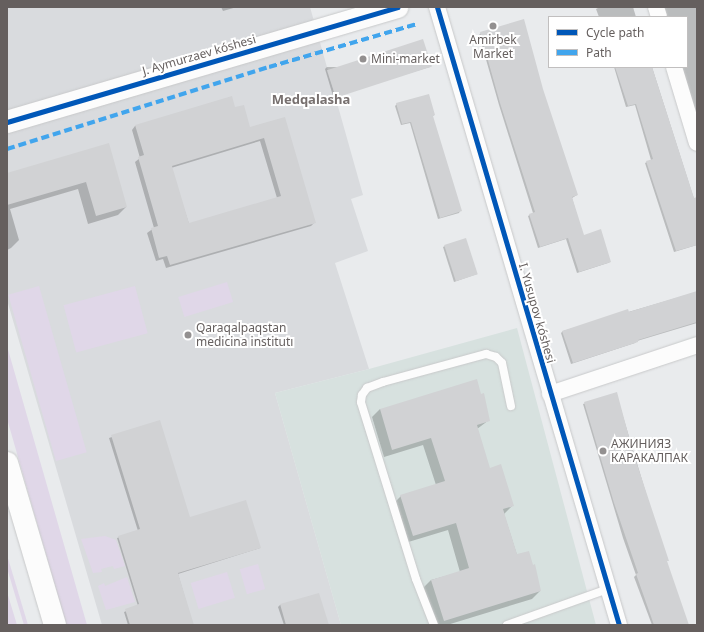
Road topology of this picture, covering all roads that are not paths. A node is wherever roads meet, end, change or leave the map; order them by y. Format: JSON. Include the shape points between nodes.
{"nodes":[{"id":1,"x":397,"y":7,"type":"edge"},
{"id":2,"x":437,"y":7,"type":"edge"},
{"id":3,"x":674,"y":68,"type":"edge"},
{"id":4,"x":7,"y":122,"type":"edge"},
{"id":5,"x":697,"y":143,"type":"edge"},
{"id":6,"x":697,"y":345,"type":"edge"},
{"id":7,"x":550,"y":394,"type":"junction"},
{"id":8,"x":511,"y":406,"type":"dead end"},
{"id":9,"x":7,"y":463,"type":"edge"},
{"id":10,"x":608,"y":589,"type":"junction"},
{"id":11,"x":55,"y":625,"type":"edge"},
{"id":12,"x":434,"y":625,"type":"edge"},
{"id":13,"x":507,"y":625,"type":"edge"},
{"id":14,"x":619,"y":625,"type":"edge"}],
"edges":[{"from":1,"to":4,"type":"street","name":"J. Aymurzaev kóshesi"},
{"from":2,"to":7,"type":"street","name":"I. Yusupov kóshesi"},
{"from":3,"to":5,"type":"street"},
{"from":6,"to":7,"type":"street"},
{"from":7,"to":10,"type":"street","name":"I. Yusupov kóshesi"},
{"from":8,"to":12,"type":"lane","via":[[502,363],[496,356],[486,354],[383,382],[367,388],[362,395],[361,402],[409,557]]},
{"from":9,"to":11,"type":"street"},
{"from":10,"to":13,"type":"lane"},
{"from":10,"to":14,"type":"street","name":"I. Yusupov kóshesi"}]}
